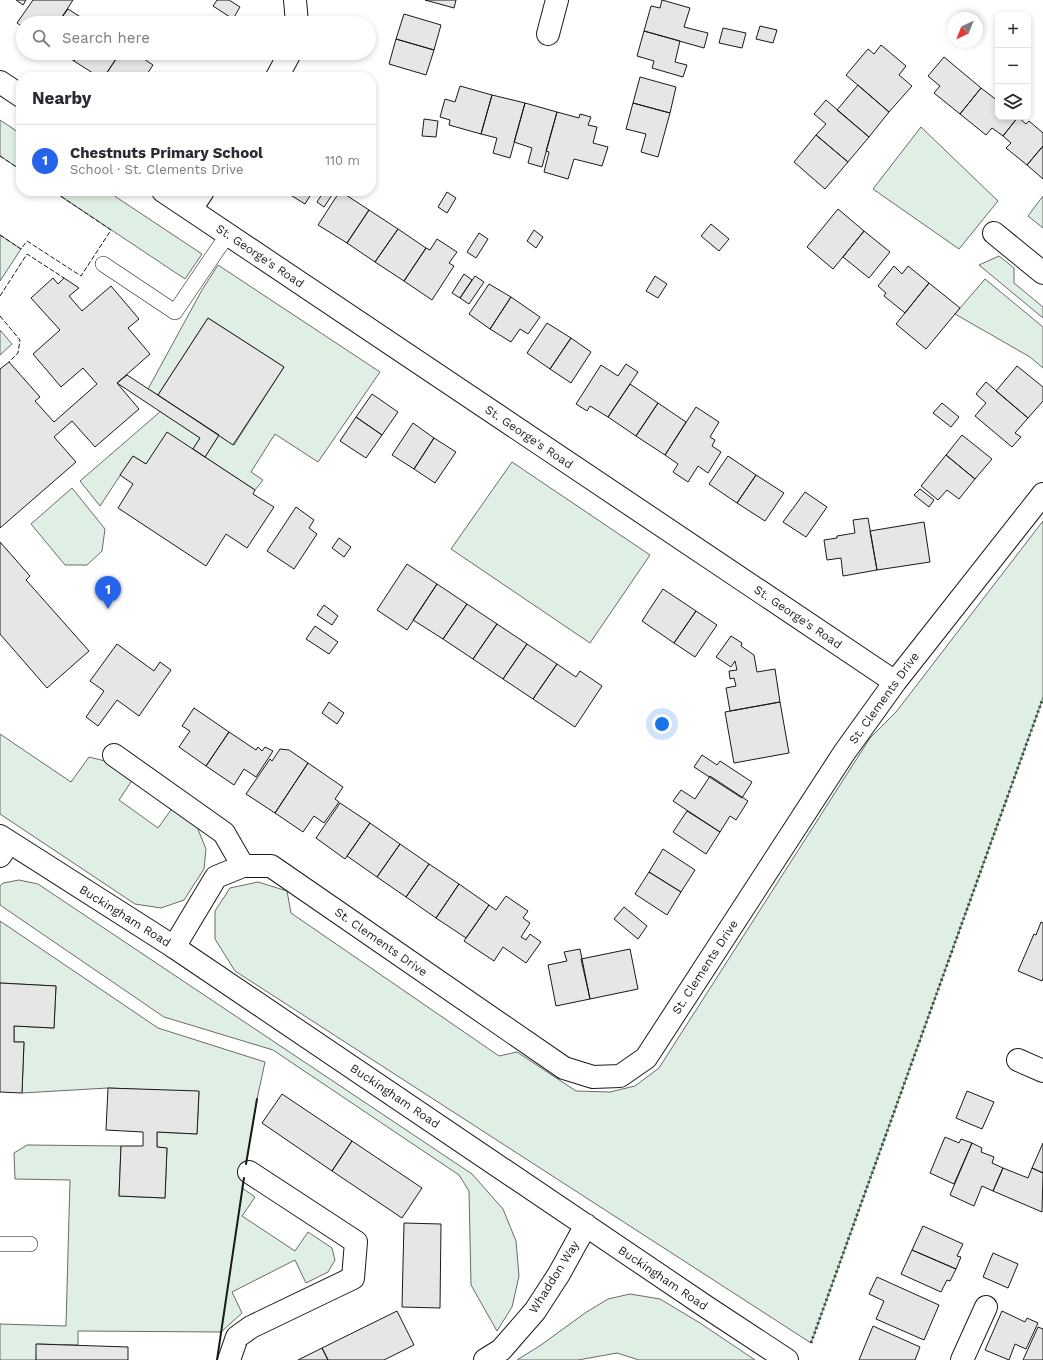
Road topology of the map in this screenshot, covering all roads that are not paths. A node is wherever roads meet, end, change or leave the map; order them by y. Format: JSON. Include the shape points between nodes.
{"nodes":[{"id":1,"x":295,"y":0,"type":"edge"},
{"id":2,"x":557,"y":0,"type":"edge"},
{"id":3,"x":296,"y":16,"type":"edge"},
{"id":4,"x":548,"y":34,"type":"dead end"},
{"id":5,"x":286,"y":60,"type":"edge"},
{"id":6,"x":280,"y":72,"type":"edge"},
{"id":7,"x":0,"y":83,"type":"edge"},
{"id":8,"x":16,"y":93,"type":"edge"},
{"id":9,"x":170,"y":196,"type":"edge"},
{"id":10,"x":200,"y":196,"type":"edge"},
{"id":11,"x":191,"y":210,"type":"junction"},
{"id":12,"x":228,"y":234,"type":"junction"},
{"id":13,"x":994,"y":234,"type":"dead end"},
{"id":14,"x":103,"y":264,"type":"dead end"},
{"id":15,"x":1043,"y":273,"type":"edge"},
{"id":16,"x":1043,"y":494,"type":"edge"},
{"id":17,"x":895,"y":682,"type":"junction"},
{"id":18,"x":114,"y":755,"type":"dead end"},
{"id":19,"x":3,"y":845,"type":"edge"},
{"id":20,"x":243,"y":866,"type":"junction"},
{"id":21,"x":174,"y":947,"type":"junction"},
{"id":22,"x":1018,"y":1060,"type":"dead end"},
{"id":23,"x":1043,"y":1071,"type":"edge"},
{"id":24,"x":249,"y":1172,"type":"dead end"},
{"id":25,"x":586,"y":1225,"type":"junction"},
{"id":26,"x":0,"y":1244,"type":"edge"},
{"id":27,"x":30,"y":1244,"type":"dead end"},
{"id":28,"x":986,"y":1307,"type":"dead end"},
{"id":29,"x":229,"y":1360,"type":"edge"},
{"id":30,"x":485,"y":1360,"type":"edge"},
{"id":31,"x":787,"y":1360,"type":"edge"},
{"id":32,"x":962,"y":1360,"type":"edge"}],
"edges":[{"from":1,"to":3,"type":"street"},
{"from":2,"to":4,"type":"street"},
{"from":5,"to":6,"type":"street"},
{"from":7,"to":8,"type":"street"},
{"from":9,"to":11,"type":"street","name":"St. George's Road"},
{"from":10,"to":11,"type":"street"},
{"from":11,"to":12,"type":"street","name":"St. George's Road"},
{"from":12,"to":14,"type":"lane","via":[[176,312]]},
{"from":12,"to":17,"type":"street","name":"St. George's Road"},
{"from":13,"to":15,"type":"street"},
{"from":16,"to":17,"type":"street","name":"St. Clements Drive"},
{"from":17,"to":20,"type":"street","name":"St. Clements Drive","via":[[844,753],[646,1058],[620,1076],[593,1077],[564,1068],[271,866]]},
{"from":18,"to":20,"type":"street","via":[[224,833]]},
{"from":19,"to":21,"type":"street","name":"Buckingham Road"},
{"from":20,"to":21,"type":"street","name":"St. Clements Drive","via":[[216,877]]},
{"from":21,"to":25,"type":"street","name":"Buckingham Road"},
{"from":22,"to":23,"type":"street"},
{"from":24,"to":29,"type":"street","via":[[356,1242],[353,1278],[250,1327],[237,1337]]},
{"from":25,"to":30,"type":"street","name":"Whaddon Way","via":[[535,1311],[501,1350]]},
{"from":25,"to":31,"type":"street","name":"Buckingham Road"},
{"from":26,"to":27,"type":"lane"},
{"from":28,"to":32,"type":"street"}]}
